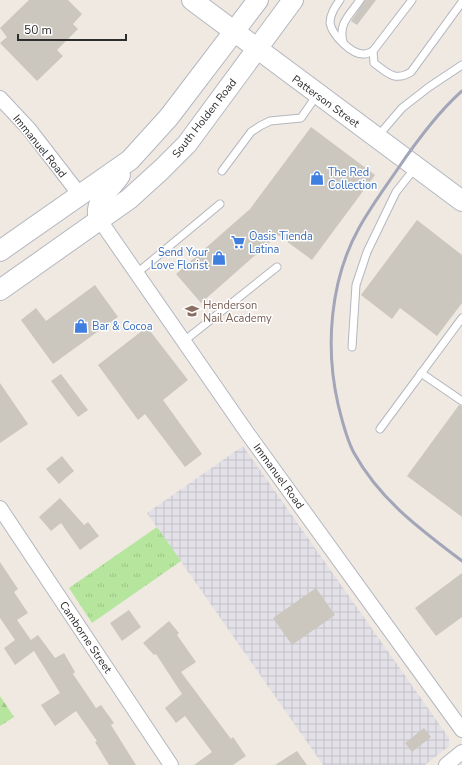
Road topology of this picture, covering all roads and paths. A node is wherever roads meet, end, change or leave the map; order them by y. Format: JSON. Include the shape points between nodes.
{"nodes":[{"id":1,"x":192,"y":0,"type":"edge"},
{"id":2,"x":258,"y":0,"type":"edge"},
{"id":3,"x":293,"y":0,"type":"edge"},
{"id":4,"x":340,"y":0,"type":"edge"},
{"id":5,"x":360,"y":0,"type":"edge"},
{"id":6,"x":412,"y":0,"type":"edge"},
{"id":7,"x":462,"y":2,"type":"edge"},
{"id":8,"x":234,"y":32,"type":"junction"},
{"id":9,"x":344,"y":42,"type":"junction"},
{"id":10,"x":256,"y":49,"type":"junction"},
{"id":11,"x":374,"y":51,"type":"junction"},
{"id":12,"x":462,"y":65,"type":"edge"},
{"id":13,"x":317,"y":94,"type":"junction"},
{"id":14,"x":0,"y":98,"type":"edge"},
{"id":15,"x":376,"y":138,"type":"junction"},
{"id":16,"x":130,"y":160,"type":"junction"},
{"id":17,"x":416,"y":166,"type":"junction"},
{"id":18,"x":222,"y":171,"type":"dead end"},
{"id":19,"x":80,"y":195,"type":"junction"},
{"id":20,"x":462,"y":201,"type":"edge"},
{"id":21,"x":220,"y":204,"type":"dead end"},
{"id":22,"x":99,"y":219,"type":"junction"},
{"id":23,"x":0,"y":251,"type":"edge"},
{"id":24,"x":277,"y":267,"type":"dead end"},
{"id":25,"x":136,"y":274,"type":"junction"},
{"id":26,"x":0,"y":290,"type":"edge"},
{"id":27,"x":462,"y":318,"type":"edge"},
{"id":28,"x":184,"y":341,"type":"junction"},
{"id":29,"x":352,"y":347,"type":"dead end"},
{"id":30,"x":422,"y":373,"type":"junction"},
{"id":31,"x":462,"y":401,"type":"edge"},
{"id":32,"x":380,"y":429,"type":"dead end"},
{"id":33,"x":0,"y":508,"type":"edge"},
{"id":34,"x":462,"y":730,"type":"edge"},
{"id":35,"x":462,"y":752,"type":"edge"},
{"id":36,"x":171,"y":765,"type":"edge"},
{"id":37,"x":446,"y":765,"type":"edge"}],
"edges":[{"from":1,"to":8,"type":"main road","name":"Patterson Street"},
{"from":2,"to":8,"type":"main road"},
{"from":3,"to":10,"type":"main road","name":"South Holden Road"},
{"from":4,"to":9,"type":"lane","via":[[332,13],[330,24],[336,36]]},
{"from":5,"to":9,"type":"lane","via":[[342,26]]},
{"from":6,"to":11,"type":"lane"},
{"from":7,"to":11,"type":"lane","via":[[411,72],[403,77],[390,76],[374,63]]},
{"from":8,"to":10,"type":"main road","name":"Patterson Street"},
{"from":8,"to":16,"type":"main road","via":[[169,117]]},
{"from":9,"to":11,"type":"lane","via":[[353,51],[364,54]]},
{"from":10,"to":13,"type":"main road","name":"Patterson Street"},
{"from":10,"to":22,"type":"main road","name":"South Holden Road","via":[[187,144],[146,184]]},
{"from":12,"to":15,"type":"lane","via":[[402,108]]},
{"from":13,"to":15,"type":"main road","name":"Patterson Street"},
{"from":13,"to":18,"type":"lane","via":[[300,118],[270,121],[251,132]]},
{"from":14,"to":19,"type":"street","name":"Immanuel Road","via":[[29,129]]},
{"from":15,"to":17,"type":"main road","name":"Patterson Street"},
{"from":16,"to":19,"type":"main road"},
{"from":16,"to":22,"type":"main road","via":[[99,205]]},
{"from":17,"to":20,"type":"main road","name":"Patterson Street"},
{"from":17,"to":29,"type":"lane","via":[[396,192],[367,252],[356,285]]},
{"from":19,"to":23,"type":"main road"},
{"from":21,"to":25,"type":"lane"},
{"from":22,"to":25,"type":"street","name":"Immanuel Road"},
{"from":22,"to":26,"type":"main road","name":"South Holden Road"},
{"from":24,"to":28,"type":"lane"},
{"from":25,"to":28,"type":"street","name":"Immanuel Road"},
{"from":27,"to":30,"type":"lane"},
{"from":28,"to":34,"type":"street","name":"Immanuel Road"},
{"from":30,"to":31,"type":"lane"},
{"from":30,"to":32,"type":"lane"},
{"from":33,"to":36,"type":"street","name":"Camborne Street"},
{"from":35,"to":37,"type":"street"}]}
